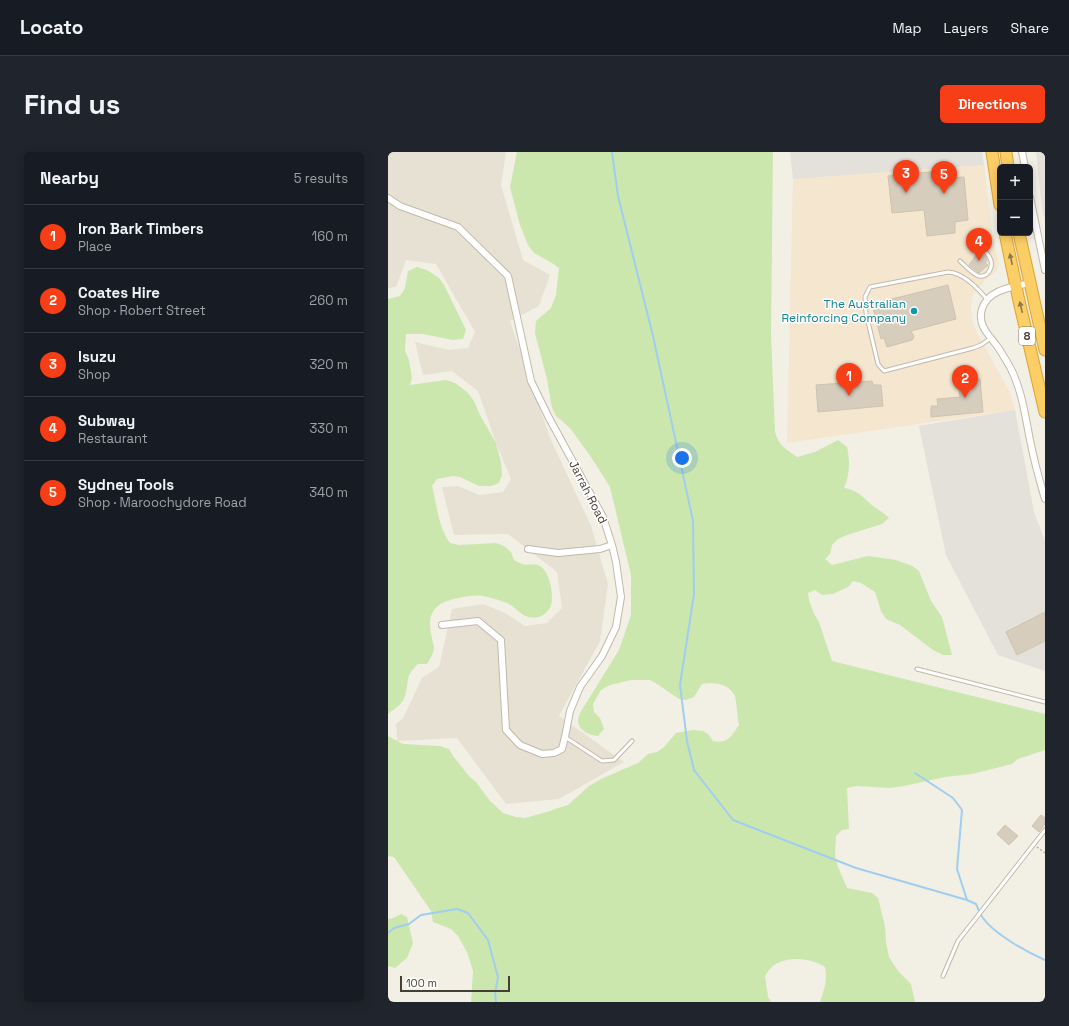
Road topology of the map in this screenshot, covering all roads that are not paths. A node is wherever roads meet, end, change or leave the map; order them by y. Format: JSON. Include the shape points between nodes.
{"nodes":[{"id":1,"x":992,"y":152,"type":"edge"},
{"id":2,"x":1006,"y":152,"type":"edge"},
{"id":3,"x":1022,"y":152,"type":"edge"},
{"id":4,"x":1008,"y":164,"type":"edge"},
{"id":5,"x":1024,"y":164,"type":"edge"},
{"id":6,"x":388,"y":198,"type":"edge"},
{"id":7,"x":999,"y":200,"type":"edge"},
{"id":8,"x":1031,"y":200,"type":"edge"},
{"id":9,"x":1045,"y":232,"type":"edge"},
{"id":10,"x":1038,"y":233,"type":"junction"},
{"id":11,"x":1006,"y":236,"type":"edge"},
{"id":12,"x":1020,"y":236,"type":"edge"},
{"id":13,"x":975,"y":242,"type":"dead end"},
{"id":14,"x":960,"y":261,"type":"dead end"},
{"id":15,"x":1045,"y":270,"type":"edge"},
{"id":16,"x":1030,"y":283,"type":"junction"},
{"id":17,"x":1016,"y":286,"type":"junction"},
{"id":18,"x":987,"y":299,"type":"junction"},
{"id":19,"x":991,"y":338,"type":"junction"},
{"id":20,"x":1045,"y":350,"type":"edge"},
{"id":21,"x":1045,"y":412,"type":"edge"},
{"id":22,"x":1045,"y":499,"type":"edge"},
{"id":23,"x":612,"y":545,"type":"junction"},
{"id":24,"x":528,"y":549,"type":"dead end"},
{"id":25,"x":442,"y":625,"type":"dead end"},
{"id":26,"x":917,"y":669,"type":"dead end"},
{"id":27,"x":1045,"y":702,"type":"edge"},
{"id":28,"x":565,"y":737,"type":"junction"},
{"id":29,"x":632,"y":741,"type":"dead end"},
{"id":30,"x":1045,"y":830,"type":"edge"},
{"id":31,"x":943,"y":976,"type":"dead end"}],
"edges":[{"from":1,"to":7,"type":"highway"},
{"from":2,"to":4,"type":"highway"},
{"from":3,"to":5,"type":"street"},
{"from":6,"to":23,"type":"street","name":"Jarrah Road","via":[[400,206],[458,227],[508,276],[531,381],[603,517]]},
{"from":8,"to":10,"type":"street"},
{"from":9,"to":10,"type":"street"},
{"from":10,"to":15,"type":"street"},
{"from":17,"to":11,"type":"highway","number":"8","one_way":true},
{"from":12,"to":16,"type":"highway","number":"8"},
{"from":13,"to":14,"type":"lane","via":[[989,255],[991,265],[988,272],[978,276]]},
{"from":16,"to":17,"type":"street"},
{"from":16,"to":20,"type":"highway","number":"8"},
{"from":17,"to":18,"type":"street","via":[[1000,290]]},
{"from":21,"to":17,"type":"highway","number":"8","one_way":true},
{"from":18,"to":19,"type":"street","via":[[981,318]]},
{"from":18,"to":19,"type":"lane","via":[[954,272],[870,286],[865,297],[866,313],[878,364],[884,371],[973,348]]},
{"from":19,"to":22,"type":"street","via":[[1016,380]]},
{"from":23,"to":24,"type":"street","via":[[600,549],[558,553]]},
{"from":23,"to":28,"type":"street","name":"Jarrah Road","via":[[621,597],[616,627],[602,656],[580,687],[570,711]]},
{"from":25,"to":28,"type":"street","name":"Jarrah Road","via":[[478,621],[501,640],[506,730],[520,745],[542,754],[554,753],[562,749]]},
{"from":26,"to":27,"type":"lane"},
{"from":28,"to":29,"type":"lane","via":[[602,761],[614,760]]},
{"from":30,"to":31,"type":"lane","via":[[958,941]]}]}
